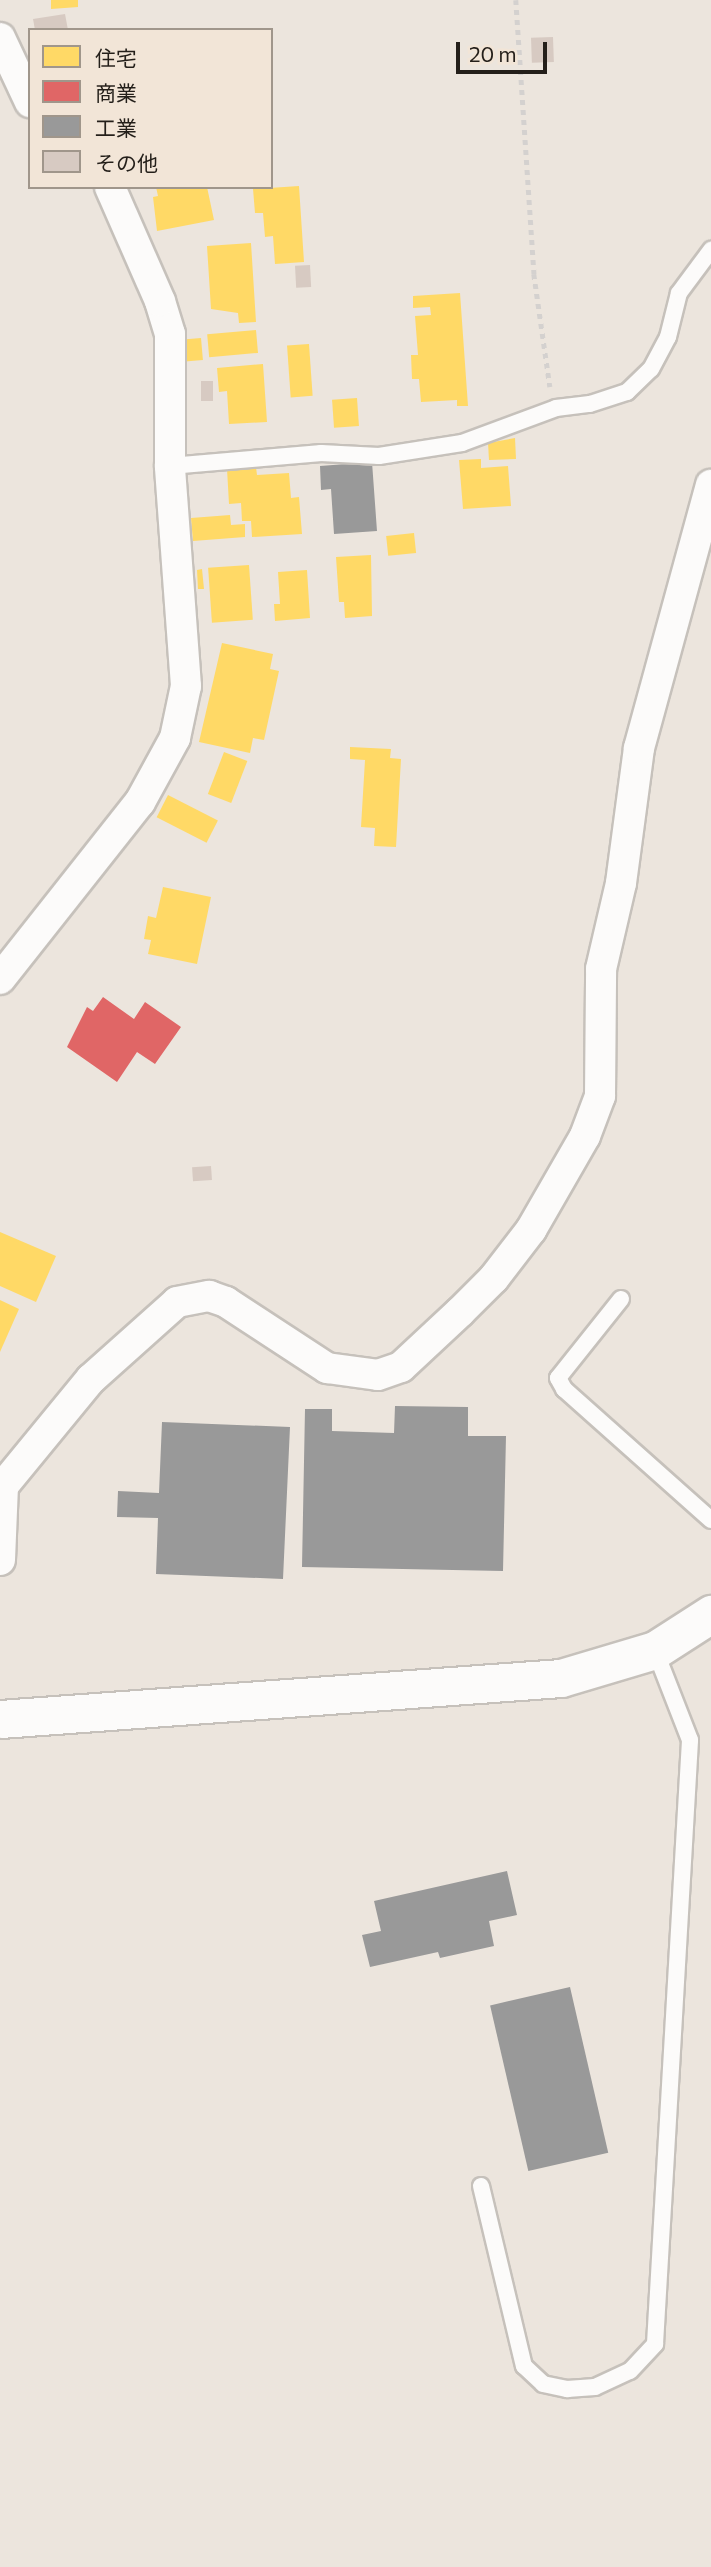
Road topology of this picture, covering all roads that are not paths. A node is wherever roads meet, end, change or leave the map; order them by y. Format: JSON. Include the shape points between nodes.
{"nodes":[{"id":1,"x":0,"y":38,"type":"edge"},
{"id":2,"x":28,"y":98,"type":"edge"},
{"id":3,"x":111,"y":189,"type":"edge"},
{"id":4,"x":711,"y":250,"type":"edge"},
{"id":5,"x":170,"y":466,"type":"junction"},
{"id":6,"x":711,"y":485,"type":"edge"},
{"id":7,"x":0,"y":979,"type":"edge"},
{"id":8,"x":621,"y":1299,"type":"dead end"},
{"id":9,"x":711,"y":1520,"type":"edge"},
{"id":10,"x":0,"y":1560,"type":"edge"},
{"id":11,"x":711,"y":1614,"type":"edge"},
{"id":12,"x":655,"y":1650,"type":"junction"},
{"id":13,"x":0,"y":1719,"type":"edge"},
{"id":14,"x":481,"y":2186,"type":"dead end"}],
"edges":[{"from":1,"to":2,"type":"street"},
{"from":3,"to":5,"type":"street","via":[[160,300],[170,334]]},
{"from":4,"to":5,"type":"lane","via":[[679,293],[668,337],[651,369],[627,392],[590,404],[556,408],[462,443],[379,456],[321,453]]},
{"from":5,"to":7,"type":"street","via":[[186,653],[186,686],[175,737],[141,802]]},
{"from":6,"to":10,"type":"street","via":[[639,748],[621,883],[601,969],[600,1096],[585,1136],[531,1230],[460,1312],[401,1367],[378,1375],[327,1368],[226,1302],[209,1296],[177,1302],[91,1379],[3,1486]]},
{"from":8,"to":9,"type":"lane","via":[[558,1378],[564,1389]]},
{"from":11,"to":12,"type":"street"},
{"from":12,"to":13,"type":"street","via":[[597,1671],[528,1683]]},
{"from":12,"to":14,"type":"lane","via":[[690,1740],[656,2344],[630,2371],[596,2386],[567,2389],[543,2384],[524,2366]]}]}
